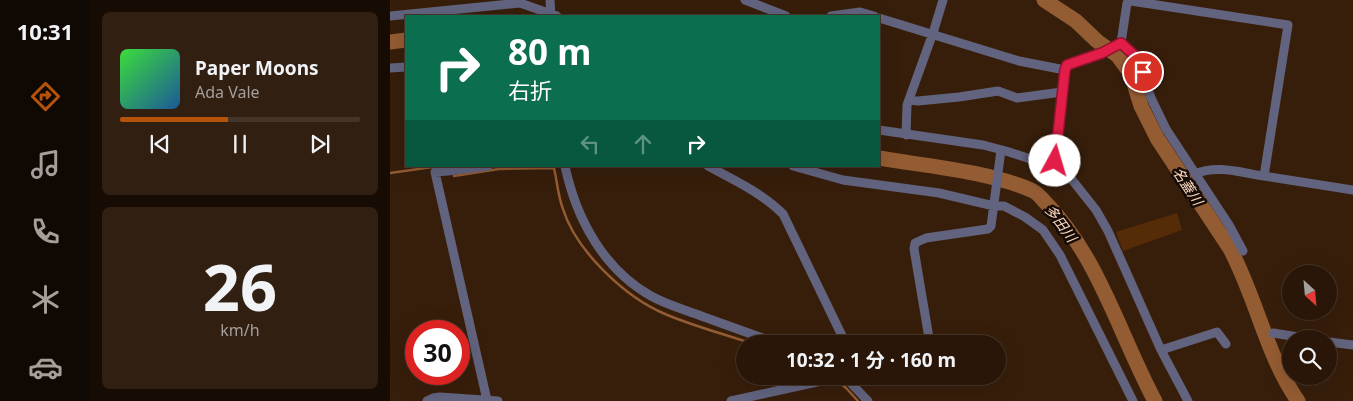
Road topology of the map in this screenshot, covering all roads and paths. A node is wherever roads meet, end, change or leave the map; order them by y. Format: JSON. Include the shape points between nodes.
{"nodes":[{"id":1,"x":550,"y":0,"type":"edge"},
{"id":2,"x":745,"y":0,"type":"edge"},
{"id":3,"x":943,"y":0,"type":"edge"},
{"id":4,"x":550,"y":15,"type":"edge"},
{"id":5,"x":553,"y":15,"type":"edge"},
{"id":6,"x":783,"y":15,"type":"edge"},
{"id":7,"x":838,"y":15,"type":"edge"},
{"id":8,"x":870,"y":15,"type":"edge"},
{"id":9,"x":390,"y":16,"type":"edge"},
{"id":10,"x":880,"y":18,"type":"edge"},
{"id":11,"x":933,"y":33,"type":"junction"},
{"id":12,"x":1119,"y":44,"type":"junction"},
{"id":13,"x":405,"y":67,"type":"edge"},
{"id":14,"x":390,"y":68,"type":"edge"},
{"id":15,"x":1065,"y":70,"type":"junction"},
{"id":16,"x":1062,"y":92,"type":"junction"},
{"id":17,"x":910,"y":100,"type":"junction"},
{"id":18,"x":880,"y":130,"type":"edge"},
{"id":19,"x":906,"y":134,"type":"junction"},
{"id":20,"x":1001,"y":153,"type":"junction"},
{"id":21,"x":475,"y":167,"type":"edge"},
{"id":22,"x":565,"y":167,"type":"edge"},
{"id":23,"x":710,"y":167,"type":"edge"},
{"id":24,"x":796,"y":167,"type":"edge"},
{"id":25,"x":1055,"y":167,"type":"junction"},
{"id":26,"x":448,"y":169,"type":"edge"},
{"id":27,"x":1195,"y":174,"type":"junction"},
{"id":28,"x":1264,"y":176,"type":"junction"},
{"id":29,"x":1353,"y":190,"type":"edge"},
{"id":30,"x":994,"y":204,"type":"junction"},
{"id":31,"x":1243,"y":251,"type":"dead end"},
{"id":32,"x":1273,"y":333,"type":"dead end"},
{"id":33,"x":1282,"y":334,"type":"edge"},
{"id":34,"x":754,"y":335,"type":"edge"},
{"id":35,"x":842,"y":335,"type":"edge"},
{"id":36,"x":928,"y":335,"type":"edge"},
{"id":37,"x":1337,"y":343,"type":"edge"},
{"id":38,"x":1226,"y":344,"type":"dead end"},
{"id":39,"x":1353,"y":346,"type":"edge"},
{"id":40,"x":1161,"y":350,"type":"junction"},
{"id":41,"x":798,"y":385,"type":"edge"},
{"id":42,"x":855,"y":385,"type":"edge"},
{"id":43,"x":487,"y":400,"type":"edge"},
{"id":44,"x":428,"y":401,"type":"edge"},
{"id":45,"x":498,"y":401,"type":"edge"},
{"id":46,"x":731,"y":401,"type":"edge"},
{"id":47,"x":868,"y":401,"type":"edge"},
{"id":48,"x":1133,"y":401,"type":"edge"},
{"id":49,"x":1188,"y":401,"type":"edge"}],
"edges":[{"from":1,"to":5,"type":"street"},
{"from":2,"to":6,"type":"street"},
{"from":3,"to":11,"type":"street"},
{"from":4,"to":9,"type":"street","via":[[520,4]]},
{"from":7,"to":8,"type":"street","via":[[860,12]]},
{"from":10,"to":11,"type":"street"},
{"from":11,"to":15,"type":"street","via":[[1019,61]]},
{"from":11,"to":17,"type":"street"},
{"from":12,"to":15,"type":"street","via":[[1067,65]]},
{"from":12,"to":27,"type":"street","via":[[1139,63],[1157,112]]},
{"from":12,"to":28,"type":"street","via":[[1126,3],[1131,1],[1288,25]]},
{"from":13,"to":14,"type":"street"},
{"from":15,"to":16,"type":"street"},
{"from":16,"to":17,"type":"street","via":[[1018,98],[998,91],[918,102]]},
{"from":16,"to":25,"type":"street"},
{"from":17,"to":19,"type":"street","via":[[906,105]]},
{"from":18,"to":19,"type":"street"},
{"from":19,"to":20,"type":"street","via":[[984,145]]},
{"from":20,"to":25,"type":"street"},
{"from":20,"to":30,"type":"street"},
{"from":21,"to":26,"type":"street"},
{"from":22,"to":34,"type":"street","via":[[576,207],[586,228],[606,257],[633,284],[673,306]]},
{"from":23,"to":35,"type":"street","via":[[783,214]]},
{"from":24,"to":30,"type":"street","via":[[842,180]]},
{"from":25,"to":40,"type":"street","via":[[1073,181],[1096,210]]},
{"from":26,"to":43,"type":"street","via":[[435,172]]},
{"from":27,"to":28,"type":"street","via":[[1218,169]]},
{"from":27,"to":31,"type":"street","via":[[1230,224]]},
{"from":28,"to":29,"type":"street"},
{"from":30,"to":36,"type":"street","via":[[988,229],[926,238],[916,243],[914,249]]},
{"from":30,"to":48,"type":"street","via":[[1025,216],[1052,241]]},
{"from":32,"to":33,"type":"street"},
{"from":37,"to":39,"type":"street"},
{"from":38,"to":40,"type":"street","via":[[1214,332]]},
{"from":40,"to":49,"type":"street"},
{"from":41,"to":46,"type":"street"},
{"from":42,"to":47,"type":"street"},
{"from":43,"to":44,"type":"street","via":[[440,397]]},
{"from":43,"to":45,"type":"street"}]}
